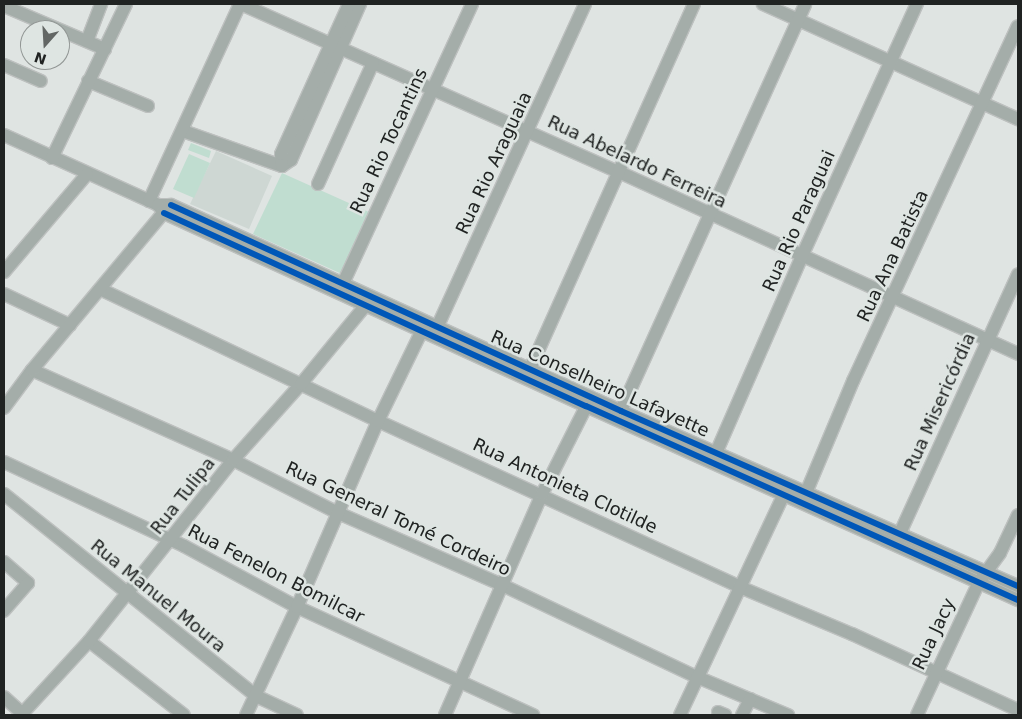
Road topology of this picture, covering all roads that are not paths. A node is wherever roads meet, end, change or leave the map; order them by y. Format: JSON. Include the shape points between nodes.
{"nodes":[{"id":1,"x":101,"y":4,"type":"edge"},
{"id":2,"x":240,"y":4,"type":"edge"},
{"id":3,"x":350,"y":4,"type":"edge"},
{"id":4,"x":360,"y":4,"type":"edge"},
{"id":5,"x":472,"y":4,"type":"edge"},
{"id":6,"x":585,"y":4,"type":"edge"},
{"id":7,"x":694,"y":4,"type":"edge"},
{"id":8,"x":764,"y":4,"type":"edge"},
{"id":9,"x":805,"y":4,"type":"edge"},
{"id":10,"x":917,"y":4,"type":"edge"},
{"id":11,"x":4,"y":6,"type":"edge"},
{"id":12,"x":124,"y":7,"type":"edge"},
{"id":13,"x":798,"y":19,"type":"junction"},
{"id":14,"x":1018,"y":26,"type":"edge"},
{"id":15,"x":87,"y":41,"type":"junction"},
{"id":16,"x":335,"y":46,"type":"junction"},
{"id":17,"x":105,"y":49,"type":"junction"},
{"id":18,"x":891,"y":62,"type":"junction"},
{"id":19,"x":373,"y":63,"type":"junction"},
{"id":20,"x":4,"y":66,"type":"edge"},
{"id":21,"x":41,"y":81,"type":"dead end"},
{"id":22,"x":88,"y":81,"type":"junction"},
{"id":23,"x":432,"y":89,"type":"junction"},
{"id":24,"x":983,"y":103,"type":"junction"},
{"id":25,"x":148,"y":106,"type":"dead end"},
{"id":26,"x":1018,"y":119,"type":"edge"},
{"id":27,"x":183,"y":131,"type":"junction"},
{"id":28,"x":528,"y":132,"type":"junction"},
{"id":29,"x":4,"y":136,"type":"edge"},
{"id":30,"x":52,"y":158,"type":"junction"},
{"id":31,"x":619,"y":172,"type":"junction"},
{"id":32,"x":87,"y":174,"type":"junction"},
{"id":33,"x":318,"y":184,"type":"dead end"},
{"id":34,"x":160,"y":206,"type":"junction"},
{"id":35,"x":710,"y":215,"type":"junction"},
{"id":36,"x":802,"y":256,"type":"junction"},
{"id":37,"x":8,"y":258,"type":"edge"},
{"id":38,"x":4,"y":272,"type":"edge"},
{"id":39,"x":1018,"y":274,"type":"edge"},
{"id":40,"x":341,"y":288,"type":"junction"},
{"id":41,"x":100,"y":289,"type":"junction"},
{"id":42,"x":4,"y":294,"type":"edge"},
{"id":43,"x":893,"y":298,"type":"junction"},
{"id":44,"x":369,"y":301,"type":"junction"},
{"id":45,"x":70,"y":325,"type":"junction"},
{"id":46,"x":430,"y":329,"type":"junction"},
{"id":47,"x":987,"y":341,"type":"junction"},
{"id":48,"x":1018,"y":354,"type":"edge"},
{"id":49,"x":530,"y":369,"type":"junction"},
{"id":50,"x":32,"y":370,"type":"junction"},
{"id":51,"x":301,"y":384,"type":"junction"},
{"id":52,"x":589,"y":402,"type":"junction"},
{"id":53,"x":4,"y":408,"type":"edge"},
{"id":54,"x":619,"y":415,"type":"junction"},
{"id":55,"x":378,"y":421,"type":"junction"},
{"id":56,"x":716,"y":453,"type":"junction"},
{"id":57,"x":233,"y":460,"type":"junction"},
{"id":58,"x":4,"y":462,"type":"edge"},
{"id":59,"x":4,"y":494,"type":"edge"},
{"id":60,"x":542,"y":494,"type":"junction"},
{"id":61,"x":784,"y":494,"type":"junction"},
{"id":62,"x":805,"y":498,"type":"junction"},
{"id":63,"x":338,"y":513,"type":"junction"},
{"id":64,"x":1018,"y":515,"type":"edge"},
{"id":65,"x":171,"y":540,"type":"junction"},
{"id":66,"x":897,"y":540,"type":"junction"},
{"id":67,"x":4,"y":562,"type":"edge"},
{"id":68,"x":987,"y":571,"type":"junction"},
{"id":69,"x":979,"y":582,"type":"junction"},
{"id":70,"x":502,"y":585,"type":"junction"},
{"id":71,"x":1018,"y":586,"type":"edge"},
{"id":72,"x":740,"y":587,"type":"junction"},
{"id":73,"x":127,"y":594,"type":"junction"},
{"id":74,"x":1018,"y":600,"type":"edge"},
{"id":75,"x":297,"y":607,"type":"junction"},
{"id":76,"x":4,"y":611,"type":"edge"},
{"id":77,"x":89,"y":641,"type":"junction"},
{"id":78,"x":935,"y":672,"type":"junction"},
{"id":79,"x":697,"y":677,"type":"junction"},
{"id":80,"x":459,"y":682,"type":"junction"},
{"id":81,"x":256,"y":696,"type":"junction"},
{"id":82,"x":4,"y":697,"type":"edge"},
{"id":83,"x":750,"y":699,"type":"junction"},
{"id":84,"x":1018,"y":710,"type":"edge"},
{"id":85,"x":22,"y":714,"type":"edge"},
{"id":86,"x":184,"y":715,"type":"edge"},
{"id":87,"x":246,"y":715,"type":"edge"},
{"id":88,"x":297,"y":715,"type":"edge"},
{"id":89,"x":445,"y":715,"type":"edge"},
{"id":90,"x":533,"y":715,"type":"edge"},
{"id":91,"x":680,"y":715,"type":"edge"},
{"id":92,"x":742,"y":715,"type":"edge"},
{"id":93,"x":788,"y":715,"type":"edge"},
{"id":94,"x":917,"y":715,"type":"edge"}],
"edges":[{"from":1,"to":12,"type":"street"},
{"from":1,"to":15,"type":"street"},
{"from":2,"to":16,"type":"street","name":"Rua Abelardo Ferreira"},
{"from":2,"to":27,"type":"street"},
{"from":3,"to":16,"type":"street"},
{"from":4,"to":16,"type":"street"},
{"from":5,"to":23,"type":"street","name":"Rua Rio Tocantins"},
{"from":6,"to":28,"type":"street","name":"Rua Rio Araguaia"},
{"from":7,"to":31,"type":"street"},
{"from":8,"to":13,"type":"street"},
{"from":9,"to":13,"type":"street"},
{"from":10,"to":18,"type":"street","name":"Rua Rio Paraguai"},
{"from":11,"to":15,"type":"street"},
{"from":12,"to":17,"type":"street"},
{"from":13,"to":18,"type":"street"},
{"from":13,"to":35,"type":"street"},
{"from":14,"to":24,"type":"street","name":"Rua Ana Batista"},
{"from":15,"to":17,"type":"street"},
{"from":16,"to":19,"type":"street","name":"Rua Abelardo Ferreira"},
{"from":16,"to":27,"type":"street","via":[[281,154],[282,166]]},
{"from":17,"to":22,"type":"street"},
{"from":18,"to":24,"type":"street"},
{"from":18,"to":36,"type":"street","name":"Rua Rio Paraguai"},
{"from":19,"to":23,"type":"street","name":"Rua Abelardo Ferreira"},
{"from":19,"to":33,"type":"street"},
{"from":20,"to":21,"type":"street"},
{"from":22,"to":25,"type":"street"},
{"from":22,"to":30,"type":"street"},
{"from":23,"to":28,"type":"street","name":"Rua Abelardo Ferreira"},
{"from":23,"to":40,"type":"street","name":"Rua Rio Tocantins"},
{"from":24,"to":26,"type":"street"},
{"from":24,"to":43,"type":"street","name":"Rua Ana Batista"},
{"from":27,"to":34,"type":"street"},
{"from":28,"to":31,"type":"street","name":"Rua Abelardo Ferreira"},
{"from":28,"to":46,"type":"street","name":"Rua Rio Araguaia"},
{"from":29,"to":30,"type":"street","name":"Rua Conselheiro Lafayette"},
{"from":30,"to":32,"type":"street","name":"Rua Conselheiro Lafayette"},
{"from":31,"to":35,"type":"street","name":"Rua Abelardo Ferreira"},
{"from":31,"to":49,"type":"street"},
{"from":32,"to":34,"type":"street","name":"Rua Conselheiro Lafayette"},
{"from":32,"to":37,"type":"street"},
{"from":34,"to":40,"type":"street","name":"Rua Conselheiro Lafayette"},
{"from":34,"to":41,"type":"street"},
{"from":35,"to":36,"type":"street","name":"Rua Abelardo Ferreira"},
{"from":35,"to":54,"type":"street"},
{"from":36,"to":43,"type":"street","name":"Rua Abelardo Ferreira"},
{"from":36,"to":56,"type":"street","name":"Rua Rio Paraguai"},
{"from":37,"to":38,"type":"street"},
{"from":39,"to":47,"type":"street","name":"Rua Misericórdia"},
{"from":40,"to":44,"type":"street","name":"Rua Conselheiro Lafayette"},
{"from":41,"to":45,"type":"street"},
{"from":41,"to":51,"type":"street","name":"Rua Antonieta Clotilde"},
{"from":42,"to":45,"type":"street"},
{"from":43,"to":47,"type":"street","name":"Rua Abelardo Ferreira"},
{"from":43,"to":62,"type":"street","name":"Rua Ana Batista","via":[[853,381]]},
{"from":44,"to":46,"type":"street","name":"Rua Conselheiro Lafayette"},
{"from":44,"to":51,"type":"street","name":"Rua Tulipa"},
{"from":45,"to":50,"type":"street"},
{"from":46,"to":49,"type":"street","name":"Rua Conselheiro Lafayette"},
{"from":46,"to":52,"type":"street","name":"Rua Conselheiro Lafayette"},
{"from":46,"to":55,"type":"street","name":"Rua Rio Araguaia"},
{"from":47,"to":48,"type":"street","name":"Rua Abelardo Ferreira"},
{"from":47,"to":66,"type":"street","name":"Rua Misericórdia"},
{"from":49,"to":52,"type":"street","name":"Rua Conselheiro Lafayette"},
{"from":50,"to":53,"type":"street"},
{"from":50,"to":57,"type":"street","name":"Rua General Tomé Cordeiro"},
{"from":51,"to":55,"type":"street","name":"Rua Antonieta Clotilde"},
{"from":51,"to":57,"type":"street","name":"Rua Tulipa"},
{"from":52,"to":54,"type":"street","name":"Rua Conselheiro Lafayette"},
{"from":52,"to":60,"type":"street"},
{"from":54,"to":56,"type":"street","name":"Rua Conselheiro Lafayette"},
{"from":54,"to":61,"type":"street","name":"Rua Conselheiro Lafayette"},
{"from":55,"to":60,"type":"street","name":"Rua Antonieta Clotilde"},
{"from":55,"to":63,"type":"street","name":"Rua Rio Araguaia"},
{"from":56,"to":62,"type":"street","name":"Rua Conselheiro Lafayette"},
{"from":57,"to":63,"type":"street","name":"Rua General Tomé Cordeiro"},
{"from":57,"to":65,"type":"street","name":"Rua Tulipa"},
{"from":58,"to":65,"type":"street","name":"Rua Fenelon Bomilcar"},
{"from":59,"to":73,"type":"street","name":"Rua Manuel Moura"},
{"from":60,"to":70,"type":"street"},
{"from":60,"to":72,"type":"street","name":"Rua Antonieta Clotilde"},
{"from":61,"to":62,"type":"street","name":"Rua Conselheiro Lafayette"},
{"from":61,"to":72,"type":"street"},
{"from":62,"to":66,"type":"street","name":"Rua Conselheiro Lafayette"},
{"from":63,"to":70,"type":"street","name":"Rua General Tomé Cordeiro"},
{"from":63,"to":75,"type":"street","name":"Rua Rio Araguaia"},
{"from":64,"to":68,"type":"street","name":"Rua Jacy","via":[[1000,553]]},
{"from":65,"to":73,"type":"street","name":"Rua Tulipa"},
{"from":65,"to":75,"type":"street","name":"Rua Fenelon Bomilcar"},
{"from":66,"to":68,"type":"street","name":"Rua Conselheiro Lafayette"},
{"from":66,"to":69,"type":"street","name":"Rua Conselheiro Lafayette"},
{"from":67,"to":76,"type":"street","via":[[28,583]]},
{"from":68,"to":69,"type":"street","name":"Rua Jacy"},
{"from":68,"to":71,"type":"street","name":"Rua Conselheiro Lafayette"},
{"from":69,"to":74,"type":"street","name":"Rua Conselheiro Lafayette"},
{"from":69,"to":78,"type":"street","name":"Rua Jacy"},
{"from":70,"to":79,"type":"street","name":"Rua General Tomé Cordeiro"},
{"from":70,"to":80,"type":"street"},
{"from":72,"to":78,"type":"street","name":"Rua Antonieta Clotilde"},
{"from":72,"to":79,"type":"street"},
{"from":73,"to":77,"type":"street","name":"Rua Tulipa"},
{"from":73,"to":81,"type":"street","name":"Rua Manuel Moura"},
{"from":75,"to":80,"type":"street","name":"Rua Fenelon Bomilcar"},
{"from":75,"to":81,"type":"street","name":"Rua Rio Araguaia"},
{"from":77,"to":85,"type":"street","name":"Rua Tulipa"},
{"from":77,"to":86,"type":"street"},
{"from":78,"to":84,"type":"street","name":"Rua Antonieta Clotilde"},
{"from":78,"to":94,"type":"street","name":"Rua Jacy"},
{"from":79,"to":83,"type":"street","name":"Rua General Tomé Cordeiro"},
{"from":79,"to":91,"type":"street"},
{"from":80,"to":89,"type":"street"},
{"from":80,"to":90,"type":"street","name":"Rua Fenelon Bomilcar"},
{"from":81,"to":87,"type":"street","name":"Rua Rio Araguaia"},
{"from":81,"to":88,"type":"street","name":"Rua Manuel Moura"},
{"from":82,"to":85,"type":"street"},
{"from":83,"to":92,"type":"street"},
{"from":83,"to":93,"type":"street","name":"Rua General Tomé Cordeiro"}]}
